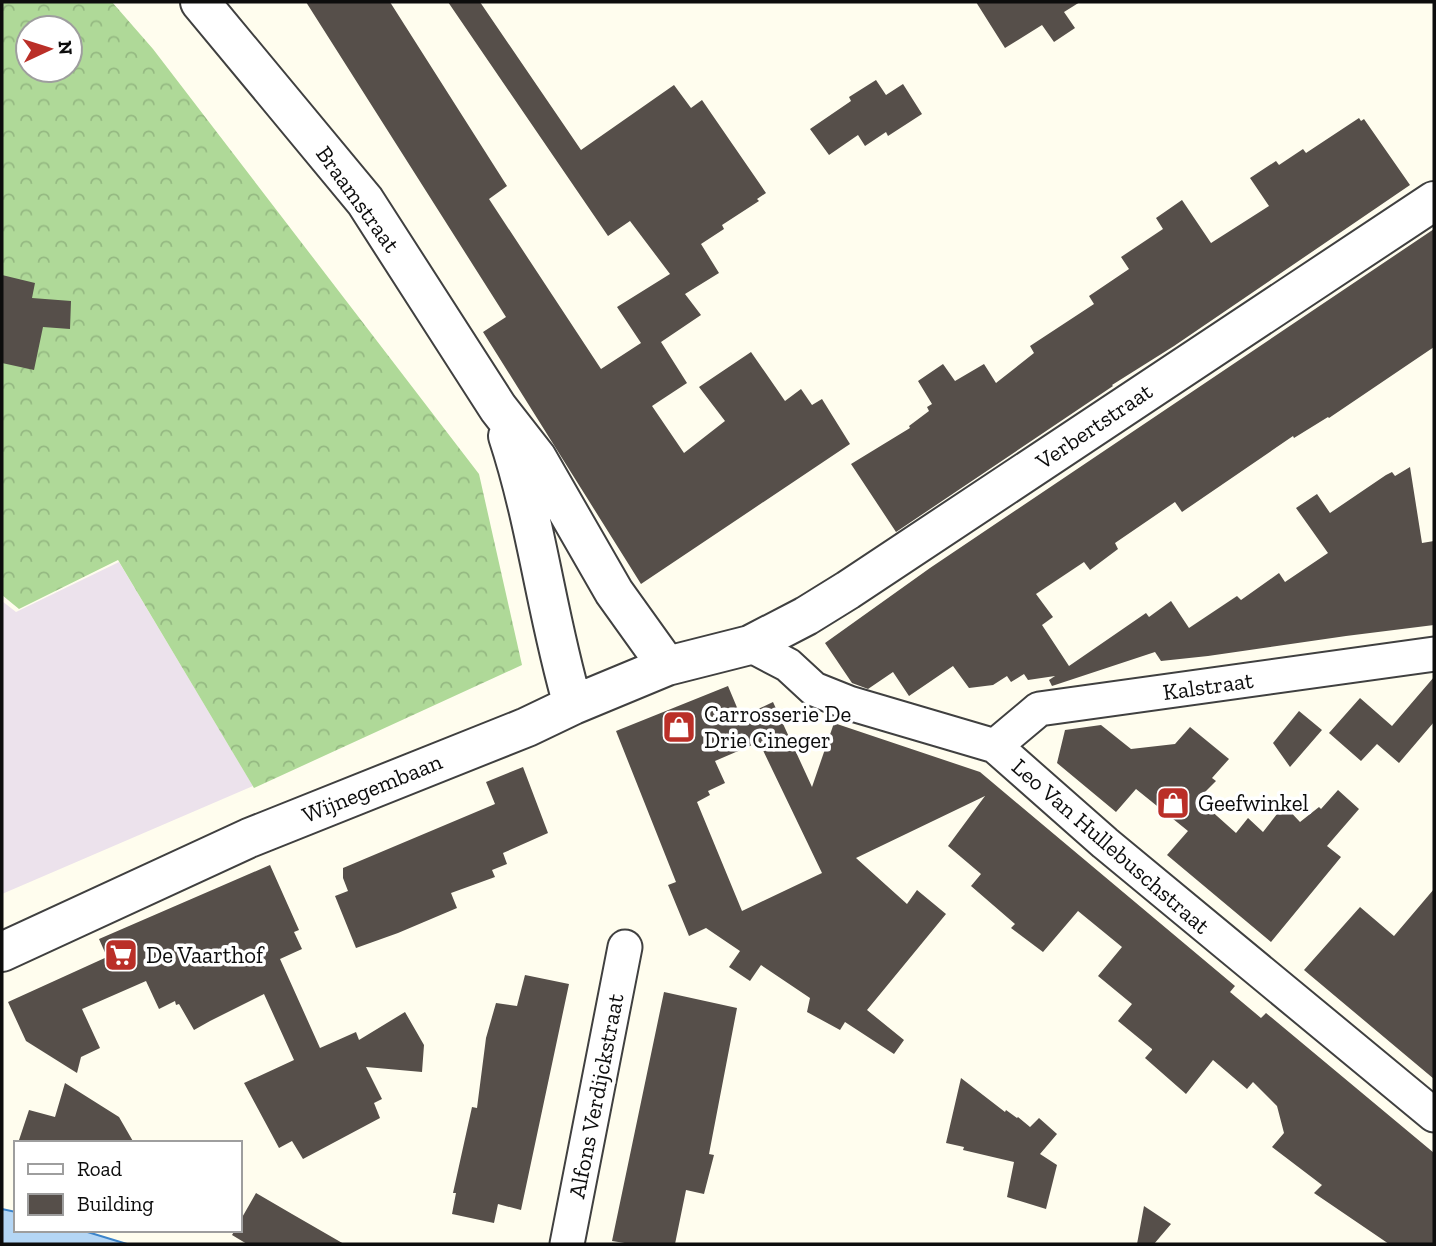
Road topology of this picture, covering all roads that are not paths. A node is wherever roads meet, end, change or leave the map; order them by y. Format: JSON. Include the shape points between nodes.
{"nodes":[{"id":1,"x":200,"y":2,"type":"edge"},
{"id":2,"x":1434,"y":201,"type":"edge"},
{"id":3,"x":498,"y":408,"type":"junction"},
{"id":4,"x":567,"y":509,"type":"junction"},
{"id":5,"x":531,"y":525,"type":"junction"},
{"id":6,"x":750,"y":645,"type":"junction"},
{"id":7,"x":1434,"y":654,"type":"edge"},
{"id":8,"x":667,"y":666,"type":"junction"},
{"id":9,"x":573,"y":705,"type":"junction"},
{"id":10,"x":995,"y":746,"type":"junction"},
{"id":11,"x":625,"y":947,"type":"dead end"},
{"id":12,"x":2,"y":953,"type":"edge"},
{"id":13,"x":1434,"y":1115,"type":"edge"},
{"id":14,"x":567,"y":1244,"type":"edge"}],
"edges":[{"from":1,"to":3,"type":"street","name":"Braamstraat","via":[[365,201]]},
{"from":2,"to":6,"type":"street","name":"Verbertstraat","via":[[848,590]]},
{"from":3,"to":4,"type":"street","name":"Braamstraat","via":[[537,458]]},
{"from":3,"to":5,"type":"street","name":"Braamstraat"},
{"from":4,"to":5,"type":"street"},
{"from":4,"to":8,"type":"street","name":"Braamstraat","via":[[614,592]]},
{"from":5,"to":9,"type":"street","name":"Braamstraat"},
{"from":6,"to":8,"type":"street","name":"Wijnegembaan"},
{"from":6,"to":10,"type":"street","name":"Leo Van Hullebuschstraat","via":[[788,666],[814,690]]},
{"from":7,"to":10,"type":"street","name":"Kalstraat","via":[[1039,709]]},
{"from":8,"to":9,"type":"street","name":"Wijnegembaan"},
{"from":9,"to":12,"type":"street","name":"Wijnegembaan","via":[[249,838]]},
{"from":10,"to":13,"type":"street","name":"Leo Van Hullebuschstraat","via":[[1126,861]]},
{"from":11,"to":14,"type":"street","name":"Alfons Verdijckstraat"}]}
